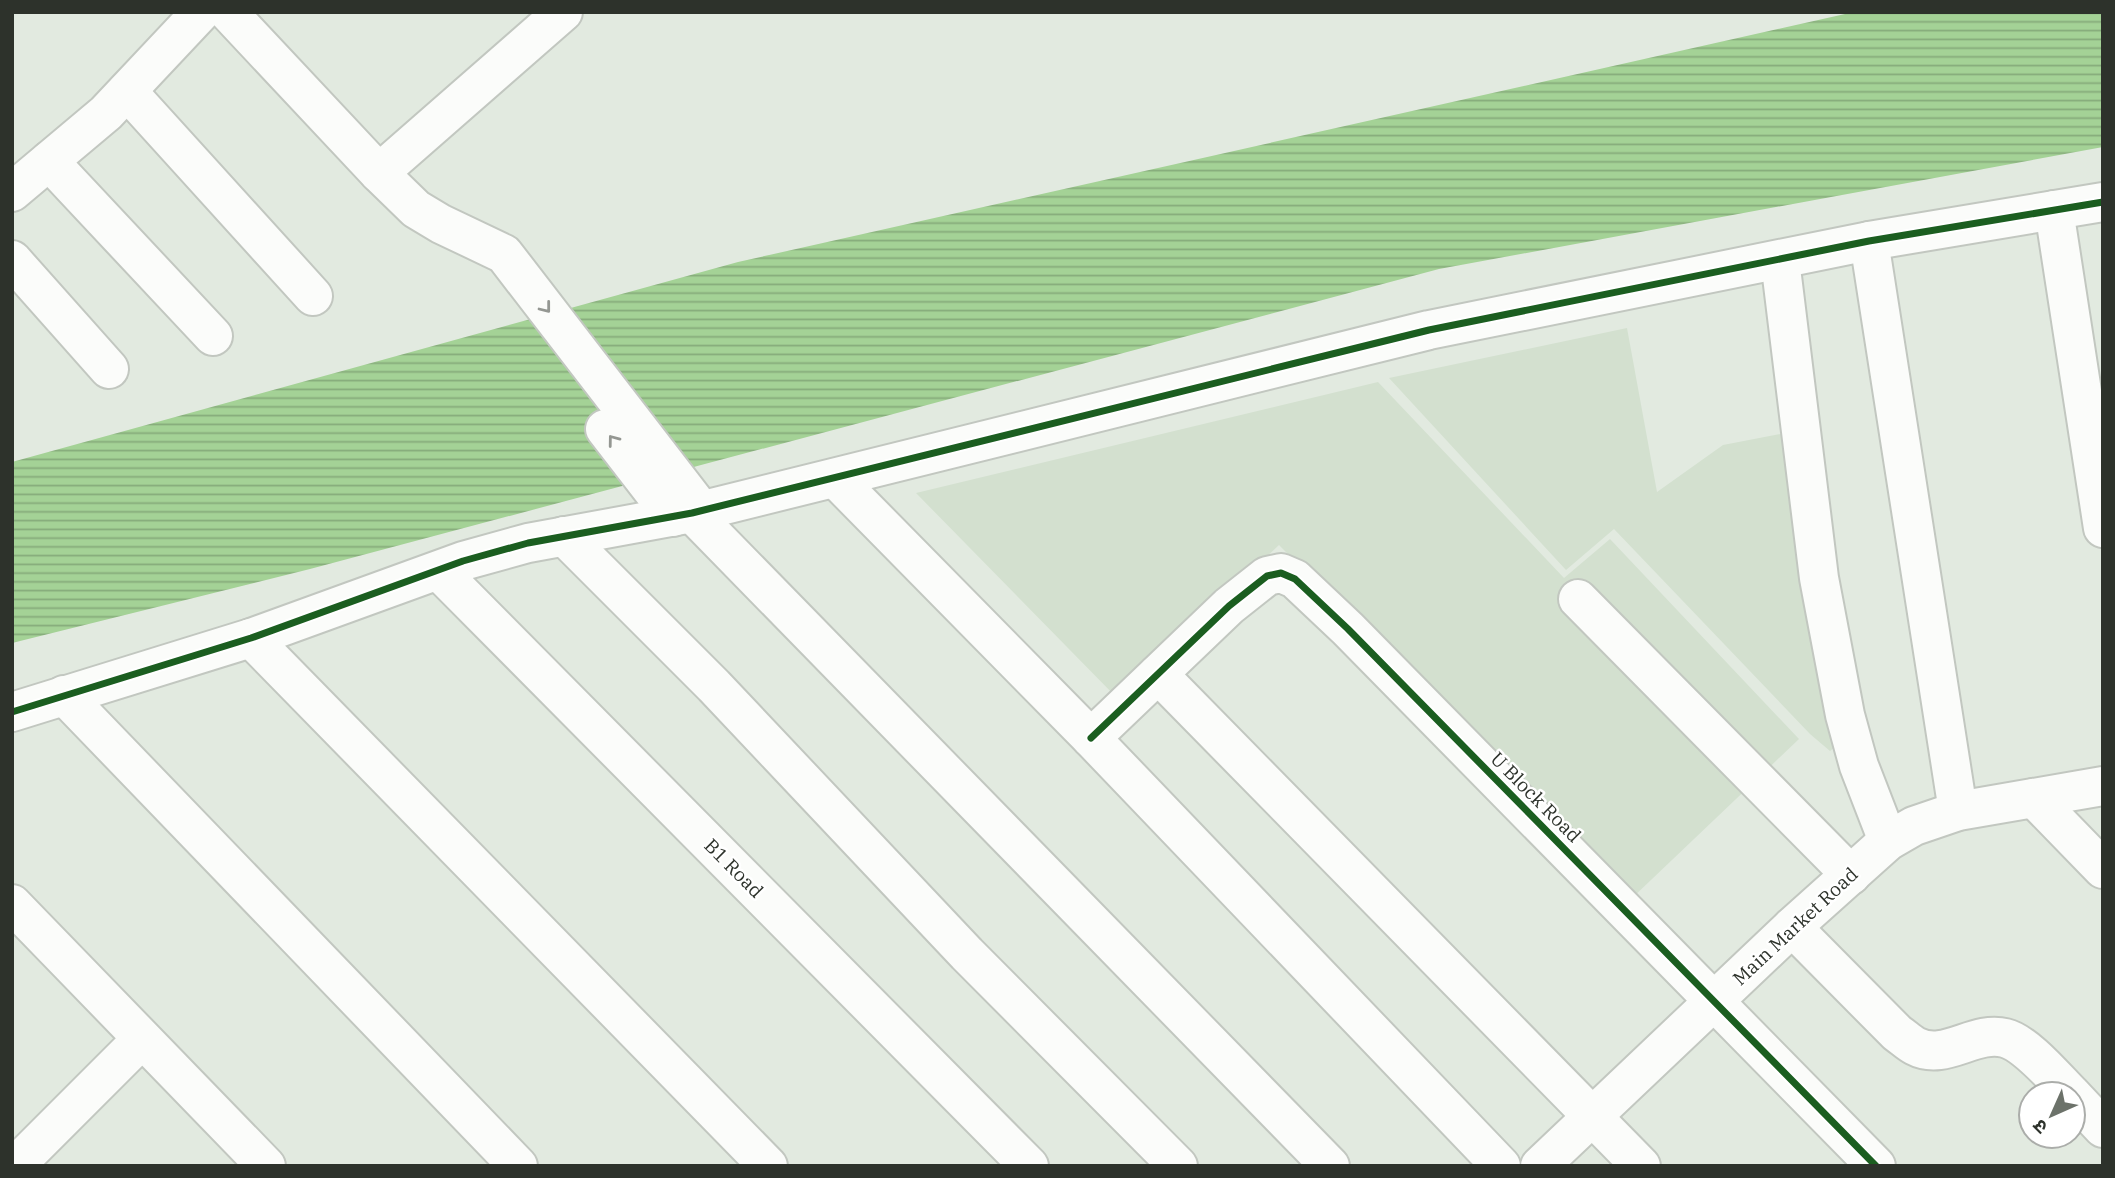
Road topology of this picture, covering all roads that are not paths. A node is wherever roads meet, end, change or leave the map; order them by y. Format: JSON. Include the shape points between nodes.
{"nodes":[{"id":1,"x":201,"y":12,"type":"edge"},
{"id":2,"x":228,"y":12,"type":"edge"},
{"id":3,"x":563,"y":12,"type":"edge"},
{"id":4,"x":127,"y":91,"type":"junction"},
{"id":5,"x":49,"y":161,"type":"junction"},
{"id":6,"x":379,"y":173,"type":"junction"},
{"id":7,"x":12,"y":192,"type":"edge"},
{"id":8,"x":2103,"y":202,"type":"edge"},
{"id":9,"x":2054,"y":210,"type":"junction"},
{"id":10,"x":1869,"y":242,"type":"junction"},
{"id":11,"x":12,"y":260,"type":"edge"},
{"id":12,"x":1780,"y":260,"type":"junction"},
{"id":13,"x":313,"y":296,"type":"dead end"},
{"id":14,"x":213,"y":337,"type":"dead end"},
{"id":15,"x":109,"y":369,"type":"dead end"},
{"id":16,"x":835,"y":478,"type":"junction"},
{"id":17,"x":681,"y":504,"type":"junction"},
{"id":18,"x":2103,"y":528,"type":"edge"},
{"id":19,"x":564,"y":536,"type":"junction"},
{"id":20,"x":439,"y":571,"type":"junction"},
{"id":21,"x":1578,"y":599,"type":"dead end"},
{"id":22,"x":251,"y":638,"type":"junction"},
{"id":23,"x":1158,"y":674,"type":"junction"},
{"id":24,"x":64,"y":695,"type":"junction"},
{"id":25,"x":12,"y":712,"type":"edge"},
{"id":26,"x":1091,"y":738,"type":"junction"},
{"id":27,"x":2103,"y":786,"type":"edge"},
{"id":28,"x":2034,"y":798,"type":"junction"},
{"id":29,"x":1958,"y":811,"type":"junction"},
{"id":30,"x":1888,"y":841,"type":"junction"},
{"id":31,"x":2103,"y":869,"type":"edge"},
{"id":32,"x":1851,"y":874,"type":"junction"},
{"id":33,"x":12,"y":904,"type":"edge"},
{"id":34,"x":1792,"y":927,"type":"junction"},
{"id":35,"x":1715,"y":1000,"type":"junction"},
{"id":36,"x":142,"y":1039,"type":"junction"},
{"id":37,"x":2057,"y":1080,"type":"edge"},
{"id":38,"x":2087,"y":1111,"type":"edge"},
{"id":39,"x":1593,"y":1116,"type":"junction"},
{"id":40,"x":2103,"y":1128,"type":"edge"},
{"id":41,"x":15,"y":1166,"type":"edge"},
{"id":42,"x":266,"y":1166,"type":"edge"},
{"id":43,"x":518,"y":1166,"type":"edge"},
{"id":44,"x":768,"y":1166,"type":"edge"},
{"id":45,"x":1029,"y":1166,"type":"edge"},
{"id":46,"x":1178,"y":1166,"type":"edge"},
{"id":47,"x":1330,"y":1166,"type":"edge"},
{"id":48,"x":1502,"y":1166,"type":"edge"},
{"id":49,"x":1540,"y":1166,"type":"edge"},
{"id":50,"x":1641,"y":1166,"type":"edge"},
{"id":51,"x":1876,"y":1166,"type":"edge"}],
"edges":[{"from":1,"to":4,"type":"street"},
{"from":2,"to":6,"type":"street"},
{"from":3,"to":6,"type":"street"},
{"from":4,"to":5,"type":"street"},
{"from":4,"to":13,"type":"street"},
{"from":5,"to":7,"type":"street"},
{"from":5,"to":14,"type":"street"},
{"from":6,"to":17,"type":"street","via":[[416,209],[482,251]]},
{"from":8,"to":9,"type":"street"},
{"from":9,"to":10,"type":"street"},
{"from":9,"to":18,"type":"street"},
{"from":10,"to":12,"type":"street"},
{"from":10,"to":29,"type":"street"},
{"from":11,"to":15,"type":"street"},
{"from":12,"to":16,"type":"street","via":[[1429,330]]},
{"from":12,"to":30,"type":"street","via":[[1819,578],[1845,715]]},
{"from":16,"to":17,"type":"street"},
{"from":16,"to":26,"type":"street"},
{"from":17,"to":19,"type":"street"},
{"from":17,"to":47,"type":"street"},
{"from":19,"to":20,"type":"street"},
{"from":19,"to":46,"type":"street"},
{"from":20,"to":22,"type":"street"},
{"from":20,"to":45,"type":"street","name":"B1 Road"},
{"from":21,"to":32,"type":"street"},
{"from":22,"to":24,"type":"street"},
{"from":22,"to":44,"type":"street"},
{"from":23,"to":26,"type":"street","name":"U Block Road"},
{"from":23,"to":35,"type":"street","name":"U Block Road","via":[[1267,576],[1280,573],[1295,579]]},
{"from":23,"to":39,"type":"street"},
{"from":24,"to":25,"type":"street"},
{"from":24,"to":43,"type":"street"},
{"from":26,"to":48,"type":"street"},
{"from":27,"to":28,"type":"street","name":"Main Market Road"},
{"from":28,"to":29,"type":"street","name":"Main Market Road"},
{"from":28,"to":31,"type":"street"},
{"from":29,"to":30,"type":"street","name":"Main Market Road","via":[[1914,826]]},
{"from":30,"to":32,"type":"street","name":"Main Market Road"},
{"from":32,"to":34,"type":"street","name":"Main Market Road"},
{"from":33,"to":36,"type":"street"},
{"from":34,"to":35,"type":"street","name":"Main Market Road"},
{"from":34,"to":37,"type":"street","via":[[1916,1047],[1938,1052],[1988,1036],[2007,1038]]},
{"from":35,"to":39,"type":"street","name":"Main Market Road"},
{"from":35,"to":51,"type":"street","name":"U Block Road"},
{"from":36,"to":41,"type":"street"},
{"from":36,"to":42,"type":"street"},
{"from":38,"to":40,"type":"street"},
{"from":39,"to":49,"type":"street","name":"Main Market Road"},
{"from":39,"to":50,"type":"street"}]}
